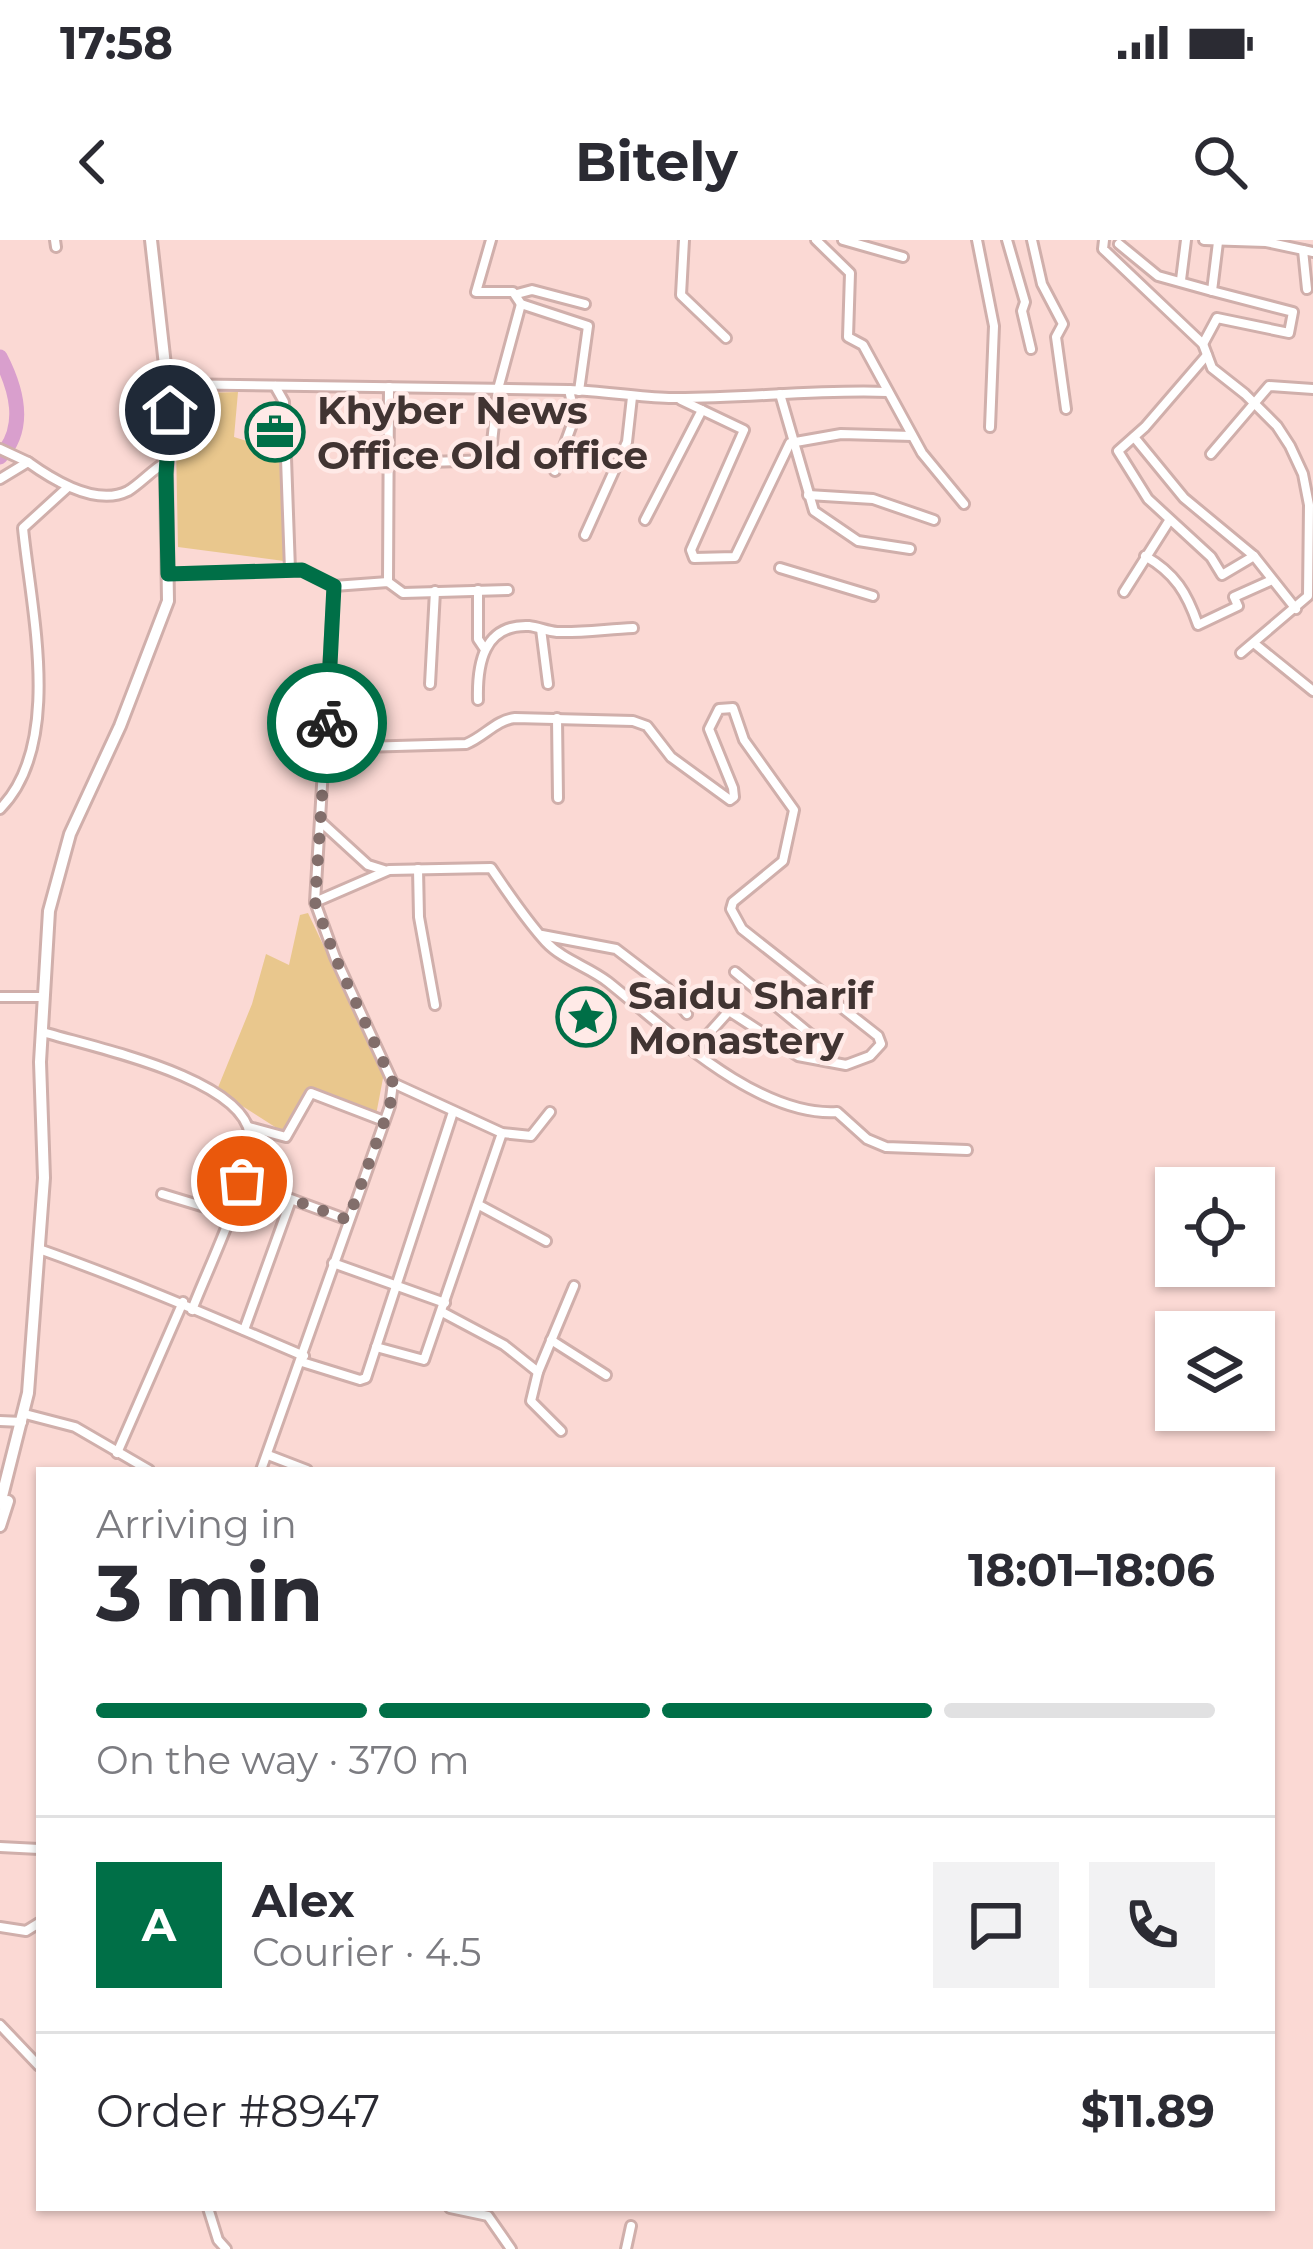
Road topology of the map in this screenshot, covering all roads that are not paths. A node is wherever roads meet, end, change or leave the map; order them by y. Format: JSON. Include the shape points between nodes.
{"nodes":[{"id":1,"x":151,"y":240,"type":"edge"},
{"id":2,"x":491,"y":240,"type":"edge"},
{"id":3,"x":684,"y":240,"type":"edge"},
{"id":4,"x":816,"y":240,"type":"edge"},
{"id":5,"x":843,"y":240,"type":"edge"},
{"id":6,"x":977,"y":240,"type":"edge"},
{"id":7,"x":1007,"y":240,"type":"edge"},
{"id":8,"x":1032,"y":240,"type":"edge"},
{"id":9,"x":1104,"y":240,"type":"edge"},
{"id":10,"x":1186,"y":240,"type":"edge"},
{"id":11,"x":1204,"y":240,"type":"edge"},
{"id":12,"x":1218,"y":242,"type":"edge"},
{"id":13,"x":1119,"y":244,"type":"dead end"},
{"id":14,"x":1309,"y":248,"type":"edge"},
{"id":15,"x":903,"y":257,"type":"dead end"},
{"id":16,"x":1181,"y":280,"type":"junction"},
{"id":17,"x":1307,"y":289,"type":"dead end"},
{"id":18,"x":1212,"y":291,"type":"junction"},
{"id":19,"x":517,"y":294,"type":"junction"},
{"id":20,"x":521,"y":304,"type":"junction"},
{"id":21,"x":585,"y":304,"type":"dead end"},
{"id":22,"x":726,"y":338,"type":"dead end"},
{"id":23,"x":1203,"y":344,"type":"junction"},
{"id":24,"x":1031,"y":349,"type":"dead end"},
{"id":25,"x":1207,"y":355,"type":"junction"},
{"id":26,"x":166,"y":384,"type":"junction"},
{"id":27,"x":275,"y":386,"type":"junction"},
{"id":28,"x":389,"y":387,"type":"junction"},
{"id":29,"x":498,"y":389,"type":"junction"},
{"id":30,"x":1313,"y":389,"type":"edge"},
{"id":31,"x":574,"y":390,"type":"junction"},
{"id":32,"x":888,"y":392,"type":"junction"},
{"id":33,"x":780,"y":394,"type":"junction"},
{"id":34,"x":632,"y":397,"type":"junction"},
{"id":35,"x":676,"y":398,"type":"junction"},
{"id":36,"x":1255,"y":404,"type":"junction"},
{"id":37,"x":702,"y":410,"type":"junction"},
{"id":38,"x":1066,"y":410,"type":"dead end"},
{"id":39,"x":991,"y":427,"type":"dead end"},
{"id":40,"x":912,"y":436,"type":"junction"},
{"id":41,"x":1135,"y":436,"type":"junction"},
{"id":42,"x":797,"y":444,"type":"junction"},
{"id":43,"x":0,"y":448,"type":"edge"},
{"id":44,"x":1211,"y":454,"type":"dead end"},
{"id":45,"x":28,"y":462,"type":"junction"},
{"id":46,"x":166,"y":462,"type":"junction"},
{"id":47,"x":399,"y":463,"type":"dead end"},
{"id":48,"x":555,"y":471,"type":"dead end"},
{"id":49,"x":0,"y":479,"type":"edge"},
{"id":50,"x":68,"y":487,"type":"junction"},
{"id":51,"x":808,"y":495,"type":"junction"},
{"id":52,"x":964,"y":504,"type":"dead end"},
{"id":53,"x":645,"y":520,"type":"dead end"},
{"id":54,"x":934,"y":520,"type":"dead end"},
{"id":55,"x":1169,"y":521,"type":"junction"},
{"id":56,"x":585,"y":535,"type":"dead end"},
{"id":57,"x":910,"y":549,"type":"dead end"},
{"id":58,"x":1144,"y":556,"type":"junction"},
{"id":59,"x":1254,"y":556,"type":"junction"},
{"id":60,"x":780,"y":568,"type":"dead end"},
{"id":61,"x":290,"y":570,"type":"junction"},
{"id":62,"x":1312,"y":573,"type":"edge"},
{"id":63,"x":168,"y":574,"type":"junction"},
{"id":64,"x":1272,"y":580,"type":"junction"},
{"id":65,"x":388,"y":582,"type":"junction"},
{"id":66,"x":334,"y":586,"type":"junction"},
{"id":67,"x":478,"y":590,"type":"junction"},
{"id":68,"x":508,"y":590,"type":"dead end"},
{"id":69,"x":435,"y":591,"type":"junction"},
{"id":70,"x":1124,"y":592,"type":"dead end"},
{"id":71,"x":873,"y":596,"type":"dead end"},
{"id":72,"x":1296,"y":609,"type":"junction"},
{"id":73,"x":633,"y":628,"type":"dead end"},
{"id":74,"x":541,"y":629,"type":"junction"},
{"id":75,"x":1255,"y":644,"type":"junction"},
{"id":76,"x":484,"y":648,"type":"junction"},
{"id":77,"x":1241,"y":653,"type":"dead end"},
{"id":78,"x":430,"y":684,"type":"dead end"},
{"id":79,"x":548,"y":684,"type":"dead end"},
{"id":80,"x":1313,"y":691,"type":"edge"},
{"id":81,"x":478,"y":700,"type":"dead end"},
{"id":82,"x":557,"y":718,"type":"junction"},
{"id":83,"x":326,"y":748,"type":"junction"},
{"id":84,"x":558,"y":798,"type":"dead end"},
{"id":85,"x":0,"y":808,"type":"edge"},
{"id":86,"x":320,"y":821,"type":"junction"},
{"id":87,"x":418,"y":869,"type":"junction"},
{"id":88,"x":389,"y":870,"type":"junction"},
{"id":89,"x":315,"y":902,"type":"junction"},
{"id":90,"x":540,"y":935,"type":"junction"},
{"id":91,"x":735,"y":972,"type":"dead end"},
{"id":92,"x":0,"y":997,"type":"edge"},
{"id":93,"x":44,"y":998,"type":"junction"},
{"id":94,"x":435,"y":1005,"type":"dead end"},
{"id":95,"x":687,"y":1014,"type":"dead end"},
{"id":96,"x":42,"y":1032,"type":"junction"},
{"id":97,"x":694,"y":1050,"type":"junction"},
{"id":98,"x":820,"y":1058,"type":"junction"},
{"id":99,"x":393,"y":1083,"type":"junction"},
{"id":100,"x":453,"y":1112,"type":"junction"},
{"id":101,"x":550,"y":1112,"type":"dead end"},
{"id":102,"x":384,"y":1121,"type":"junction"},
{"id":103,"x":247,"y":1126,"type":"junction"},
{"id":104,"x":502,"y":1132,"type":"junction"},
{"id":105,"x":967,"y":1150,"type":"dead end"},
{"id":106,"x":242,"y":1181,"type":"junction"},
{"id":107,"x":162,"y":1194,"type":"dead end"},
{"id":108,"x":291,"y":1200,"type":"junction"},
{"id":109,"x":479,"y":1205,"type":"junction"},
{"id":110,"x":228,"y":1214,"type":"junction"},
{"id":111,"x":348,"y":1220,"type":"junction"},
{"id":112,"x":546,"y":1241,"type":"dead end"},
{"id":113,"x":39,"y":1249,"type":"junction"},
{"id":114,"x":333,"y":1263,"type":"junction"},
{"id":115,"x":398,"y":1286,"type":"junction"},
{"id":116,"x":574,"y":1286,"type":"dead end"},
{"id":117,"x":183,"y":1302,"type":"junction"},
{"id":118,"x":444,"y":1307,"type":"junction"},
{"id":119,"x":192,"y":1310,"type":"junction"},
{"id":120,"x":244,"y":1330,"type":"junction"},
{"id":121,"x":551,"y":1340,"type":"junction"},
{"id":122,"x":376,"y":1347,"type":"junction"},
{"id":123,"x":303,"y":1359,"type":"junction"},
{"id":124,"x":538,"y":1372,"type":"junction"},
{"id":125,"x":606,"y":1375,"type":"dead end"},
{"id":126,"x":26,"y":1417,"type":"junction"},
{"id":127,"x":0,"y":1420,"type":"edge"},
{"id":128,"x":561,"y":1431,"type":"dead end"},
{"id":129,"x":117,"y":1453,"type":"junction"},
{"id":130,"x":268,"y":1455,"type":"junction"},
{"id":131,"x":143,"y":1467,"type":"edge"},
{"id":132,"x":262,"y":1467,"type":"edge"},
{"id":133,"x":297,"y":1467,"type":"edge"},
{"id":134,"x":12,"y":1477,"type":"junction"},
{"id":135,"x":0,"y":1504,"type":"edge"},
{"id":136,"x":0,"y":1526,"type":"edge"},
{"id":137,"x":0,"y":1847,"type":"edge"},
{"id":138,"x":36,"y":1849,"type":"edge"},
{"id":139,"x":36,"y":1925,"type":"edge"},
{"id":140,"x":0,"y":1927,"type":"edge"},
{"id":141,"x":0,"y":2025,"type":"edge"},
{"id":142,"x":36,"y":2063,"type":"edge"},
{"id":143,"x":209,"y":2211,"type":"edge"},
{"id":144,"x":464,"y":2211,"type":"edge"},
{"id":145,"x":631,"y":2226,"type":"dead end"},
{"id":146,"x":226,"y":2249,"type":"edge"},
{"id":147,"x":512,"y":2249,"type":"edge"},
{"id":148,"x":626,"y":2249,"type":"edge"}],
"edges":[{"from":1,"to":26,"type":"main road"},
{"from":2,"to":19,"type":"street","via":[[476,292]]},
{"from":3,"to":22,"type":"street","via":[[681,295]]},
{"from":4,"to":32,"type":"street","via":[[850,273],[848,337],[862,345]]},
{"from":5,"to":15,"type":"street"},
{"from":6,"to":39,"type":"street","via":[[994,326]]},
{"from":7,"to":24,"type":"street"},
{"from":8,"to":38,"type":"street","via":[[1063,324],[1056,337]]},
{"from":9,"to":23,"type":"street","via":[[1103,250]]},
{"from":10,"to":16,"type":"street"},
{"from":11,"to":12,"type":"street"},
{"from":12,"to":14,"type":"street"},
{"from":12,"to":18,"type":"street"},
{"from":13,"to":16,"type":"street","via":[[1158,275]]},
{"from":14,"to":17,"type":"street"},
{"from":16,"to":18,"type":"street"},
{"from":18,"to":23,"type":"street","via":[[1293,312],[1289,332],[1216,318]]},
{"from":19,"to":20,"type":"street"},
{"from":19,"to":21,"type":"street","via":[[532,290]]},
{"from":20,"to":29,"type":"street"},
{"from":20,"to":31,"type":"street","via":[[588,326]]},
{"from":23,"to":25,"type":"street"},
{"from":25,"to":36,"type":"street"},
{"from":25,"to":41,"type":"street"},
{"from":26,"to":27,"type":"street"},
{"from":26,"to":46,"type":"main road"},
{"from":27,"to":28,"type":"street"},
{"from":27,"to":61,"type":"street","via":[[284,402]]},
{"from":28,"to":29,"type":"street"},
{"from":28,"to":65,"type":"street"},
{"from":29,"to":31,"type":"street"},
{"from":29,"to":47,"type":"street","via":[[490,460]]},
{"from":30,"to":36,"type":"street","via":[[1274,385]]},
{"from":31,"to":34,"type":"street"},
{"from":31,"to":48,"type":"street"},
{"from":32,"to":33,"type":"street"},
{"from":32,"to":40,"type":"street"},
{"from":33,"to":35,"type":"street"},
{"from":33,"to":42,"type":"street"},
{"from":34,"to":35,"type":"street"},
{"from":34,"to":56,"type":"street","via":[[627,442]]},
{"from":35,"to":37,"type":"street"},
{"from":36,"to":44,"type":"street"},
{"from":36,"to":62,"type":"street","via":[[1303,474]]},
{"from":37,"to":42,"type":"street","via":[[744,435],[694,558],[735,557],[790,443]]},
{"from":37,"to":53,"type":"street"},
{"from":40,"to":42,"type":"street","via":[[841,434]]},
{"from":40,"to":52,"type":"street"},
{"from":41,"to":55,"type":"street","via":[[1118,452]]},
{"from":41,"to":59,"type":"street","via":[[1184,498]]},
{"from":42,"to":51,"type":"street"},
{"from":43,"to":45,"type":"street"},
{"from":45,"to":49,"type":"street"},
{"from":45,"to":50,"type":"street"},
{"from":46,"to":50,"type":"street","via":[[120,494]]},
{"from":46,"to":63,"type":"main road"},
{"from":50,"to":85,"type":"street","via":[[23,528],[38,640],[35,745],[17,790]]},
{"from":51,"to":54,"type":"street","via":[[873,499]]},
{"from":51,"to":57,"type":"street","via":[[814,512],[853,538]]},
{"from":55,"to":58,"type":"street"},
{"from":55,"to":59,"type":"street","via":[[1222,574]]},
{"from":58,"to":64,"type":"street","via":[[1167,568],[1198,625]]},
{"from":58,"to":70,"type":"street"},
{"from":59,"to":64,"type":"street"},
{"from":60,"to":71,"type":"street"},
{"from":61,"to":63,"type":"street"},
{"from":61,"to":66,"type":"street"},
{"from":62,"to":72,"type":"street"},
{"from":63,"to":93,"type":"main road","via":[[168,601],[70,834],[50,911]]},
{"from":64,"to":72,"type":"street"},
{"from":65,"to":66,"type":"street"},
{"from":65,"to":69,"type":"street","via":[[403,592]]},
{"from":66,"to":83,"type":"street"},
{"from":67,"to":68,"type":"street"},
{"from":67,"to":69,"type":"street"},
{"from":67,"to":76,"type":"street"},
{"from":69,"to":78,"type":"street"},
{"from":72,"to":75,"type":"street"},
{"from":73,"to":74,"type":"street"},
{"from":74,"to":76,"type":"street","via":[[524,626]]},
{"from":74,"to":79,"type":"street"},
{"from":75,"to":77,"type":"street"},
{"from":75,"to":80,"type":"street"},
{"from":76,"to":81,"type":"street"},
{"from":82,"to":83,"type":"street","via":[[504,719],[466,744]]},
{"from":82,"to":84,"type":"street"},
{"from":82,"to":98,"type":"street","via":[[641,722],[694,778],[730,800],[733,788],[709,729],[719,709],[733,708],[744,740],[794,810],[783,861],[733,902],[733,914],[881,1042],[850,1064]]},
{"from":83,"to":86,"type":"street"},
{"from":86,"to":88,"type":"street","via":[[368,865]]},
{"from":86,"to":89,"type":"street"},
{"from":87,"to":88,"type":"street"},
{"from":87,"to":90,"type":"street","via":[[491,868]]},
{"from":87,"to":94,"type":"street"},
{"from":88,"to":89,"type":"street"},
{"from":89,"to":99,"type":"street"},
{"from":90,"to":95,"type":"street","via":[[616,950]]},
{"from":90,"to":97,"type":"street"},
{"from":91,"to":98,"type":"street","via":[[816,1039]]},
{"from":92,"to":93,"type":"street"},
{"from":93,"to":96,"type":"main road"},
{"from":96,"to":103,"type":"street","via":[[192,1080]]},
{"from":96,"to":113,"type":"main road"},
{"from":97,"to":98,"type":"street","via":[[729,1011],[792,1054]]},
{"from":97,"to":105,"type":"street","via":[[766,1096],[812,1114],[836,1112],[886,1147]]},
{"from":99,"to":100,"type":"street"},
{"from":99,"to":102,"type":"street"},
{"from":100,"to":104,"type":"street"},
{"from":100,"to":115,"type":"street"},
{"from":101,"to":104,"type":"street","via":[[531,1136]]},
{"from":102,"to":103,"type":"street","via":[[310,1093],[286,1137]]},
{"from":102,"to":111,"type":"street"},
{"from":103,"to":106,"type":"street"},
{"from":104,"to":109,"type":"street"},
{"from":106,"to":108,"type":"street"},
{"from":106,"to":110,"type":"street"},
{"from":107,"to":110,"type":"street"},
{"from":108,"to":111,"type":"street"},
{"from":108,"to":120,"type":"street"},
{"from":109,"to":112,"type":"street"},
{"from":109,"to":118,"type":"street"},
{"from":110,"to":119,"type":"street"},
{"from":111,"to":114,"type":"street"},
{"from":113,"to":117,"type":"street"},
{"from":113,"to":126,"type":"main road"},
{"from":114,"to":115,"type":"street"},
{"from":114,"to":123,"type":"street"},
{"from":115,"to":118,"type":"street"},
{"from":115,"to":122,"type":"street"},
{"from":116,"to":121,"type":"street"},
{"from":117,"to":119,"type":"street"},
{"from":117,"to":129,"type":"street"},
{"from":118,"to":122,"type":"street","via":[[424,1360]]},
{"from":118,"to":124,"type":"street"},
{"from":119,"to":120,"type":"street"},
{"from":120,"to":123,"type":"street"},
{"from":121,"to":124,"type":"street"},
{"from":121,"to":125,"type":"street"},
{"from":122,"to":123,"type":"street","via":[[363,1380]]},
{"from":123,"to":130,"type":"street"},
{"from":124,"to":128,"type":"street","via":[[531,1401]]},
{"from":126,"to":127,"type":"street"},
{"from":126,"to":129,"type":"street","via":[[75,1427]]},
{"from":126,"to":134,"type":"main road"},
{"from":129,"to":131,"type":"street"},
{"from":130,"to":132,"type":"street"},
{"from":130,"to":133,"type":"street"},
{"from":134,"to":135,"type":"main road"},
{"from":134,"to":136,"type":"main road"},
{"from":137,"to":138,"type":"street"},
{"from":139,"to":140,"type":"street"},
{"from":141,"to":142,"type":"street"},
{"from":143,"to":146,"type":"street"},
{"from":144,"to":147,"type":"street","via":[[488,2216]]},
{"from":145,"to":148,"type":"street"}]}
